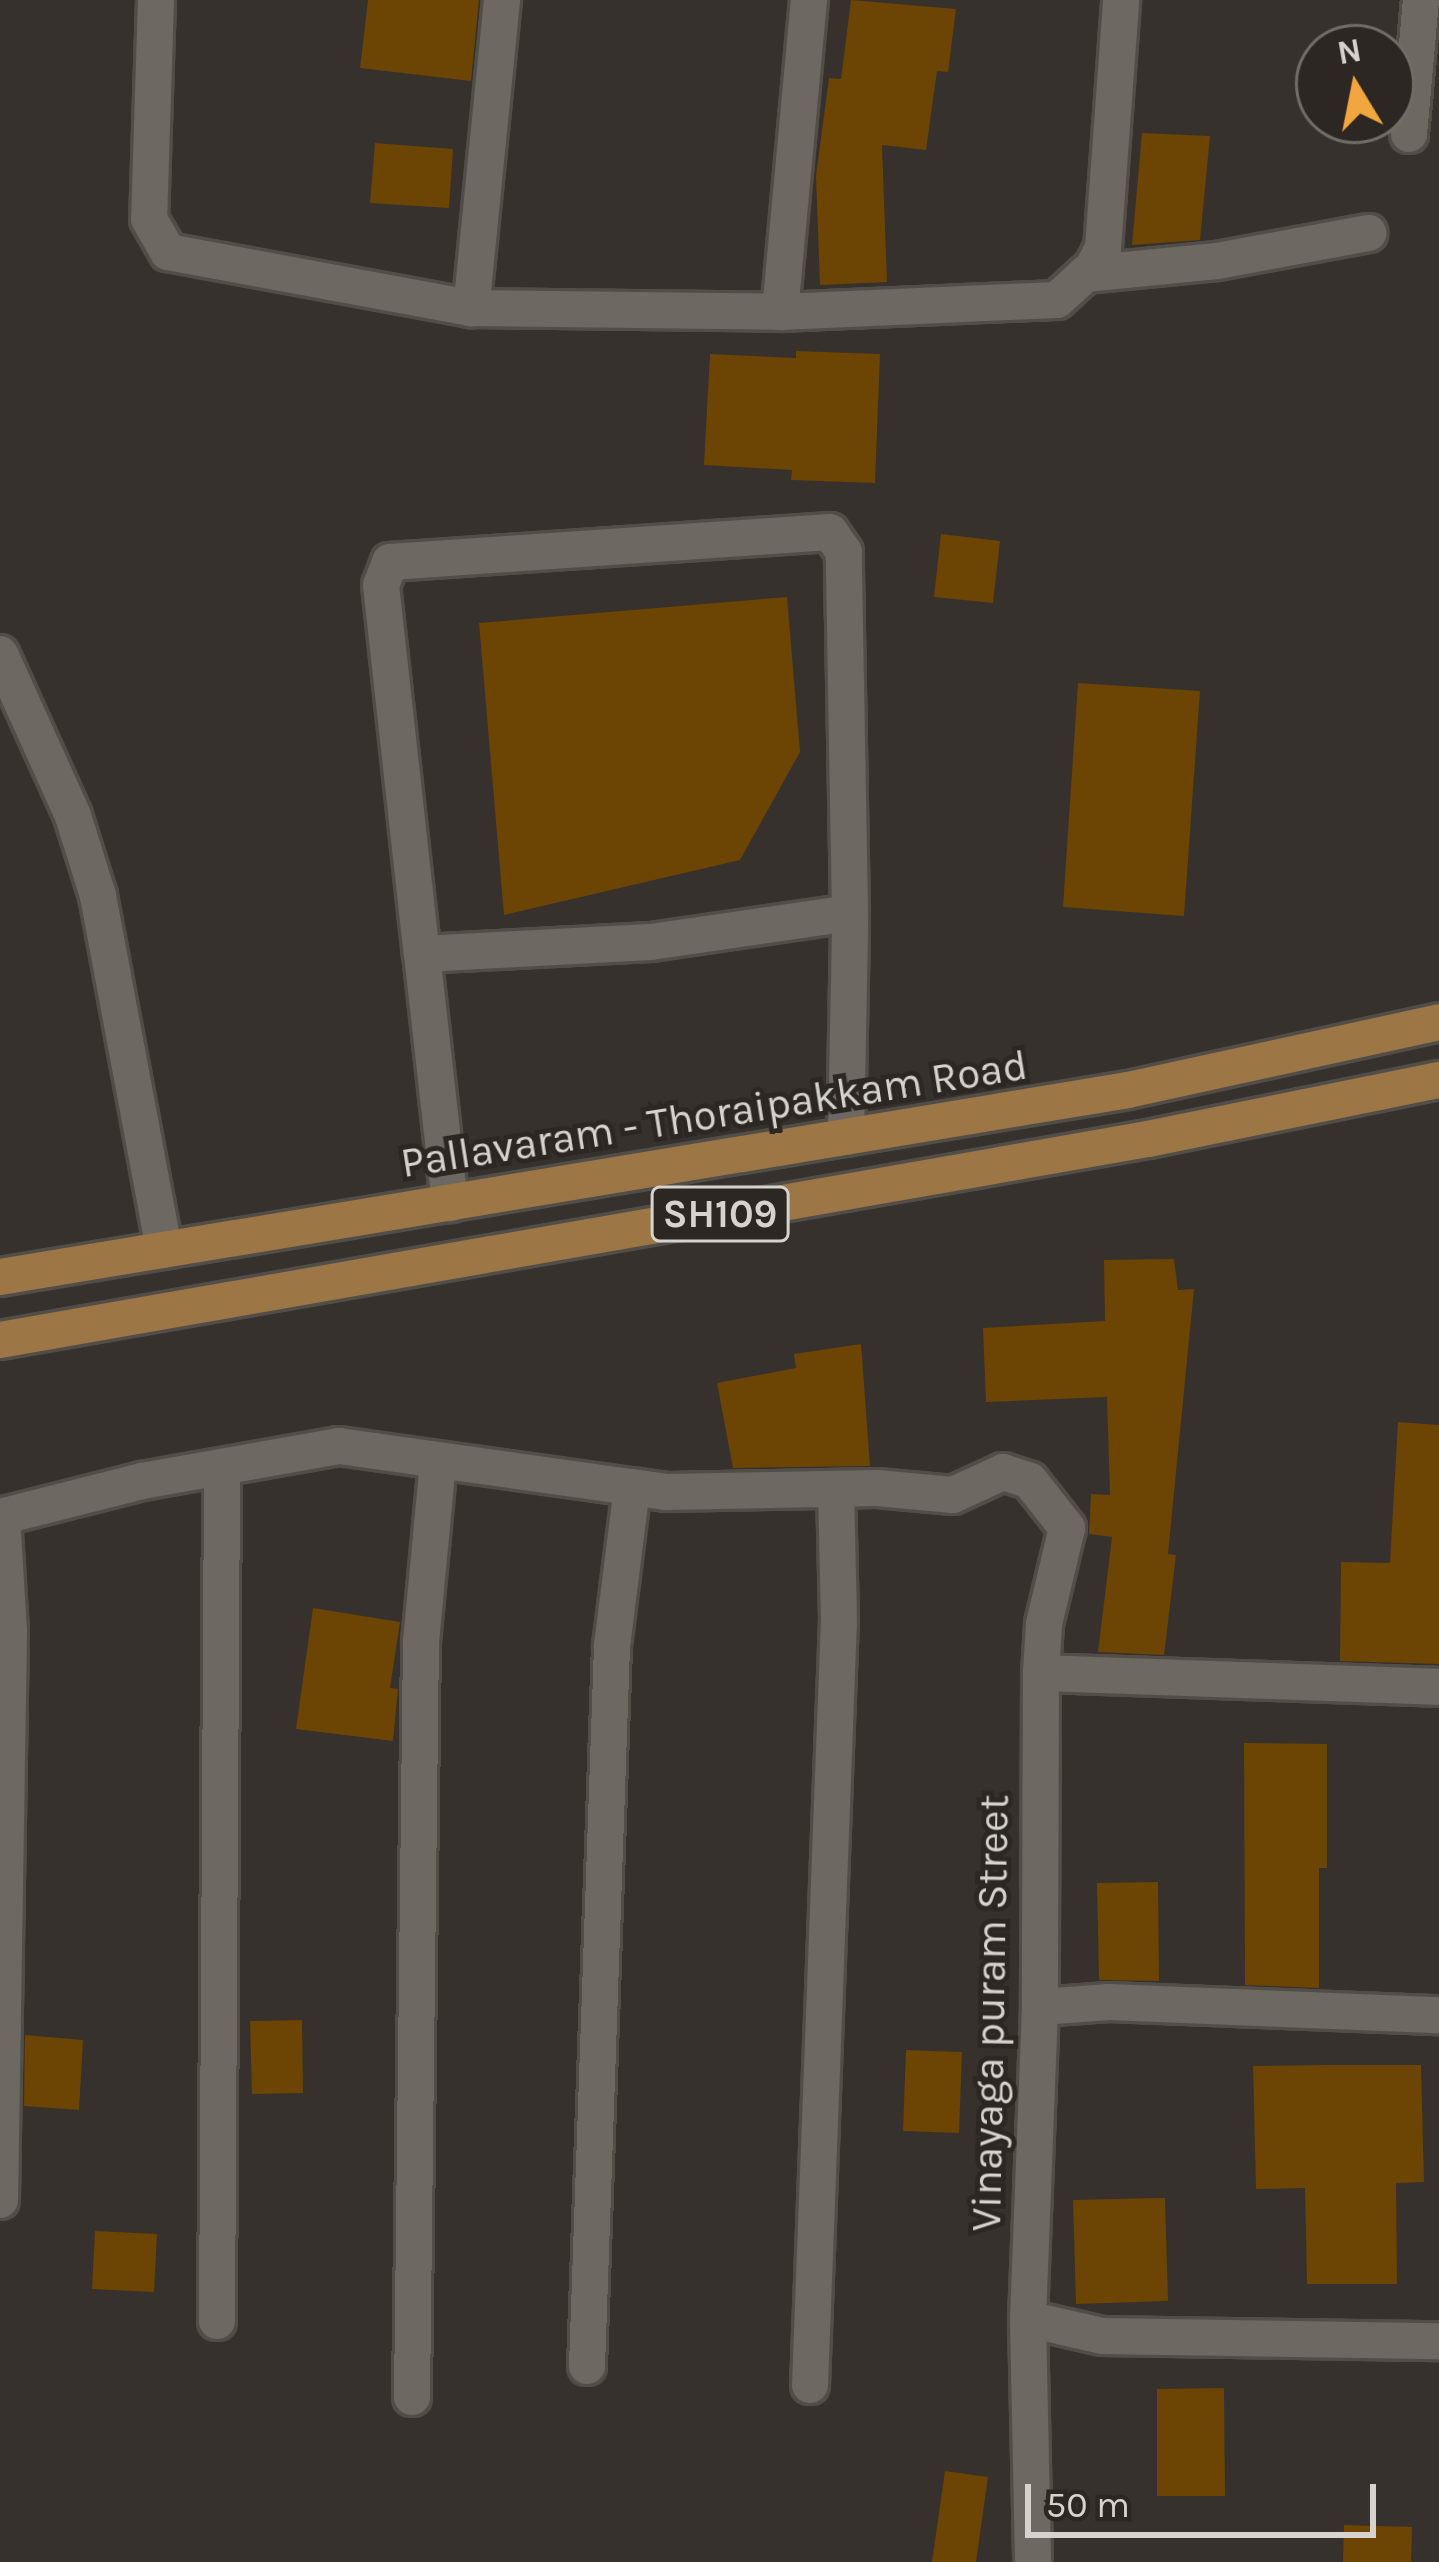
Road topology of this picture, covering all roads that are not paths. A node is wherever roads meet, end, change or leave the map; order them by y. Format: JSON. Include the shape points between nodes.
{"nodes":[{"id":1,"x":155,"y":0,"type":"edge"},
{"id":2,"x":502,"y":0,"type":"edge"},
{"id":3,"x":809,"y":0,"type":"edge"},
{"id":4,"x":1121,"y":0,"type":"edge"},
{"id":5,"x":1421,"y":0,"type":"edge"},
{"id":6,"x":1415,"y":67,"type":"edge"},
{"id":7,"x":1368,"y":233,"type":"dead end"},
{"id":8,"x":1085,"y":274,"type":"junction"},
{"id":9,"x":472,"y":308,"type":"junction"},
{"id":10,"x":780,"y":312,"type":"junction"},
{"id":11,"x":0,"y":654,"type":"edge"},
{"id":12,"x":850,"y":914,"type":"junction"},
{"id":13,"x":422,"y":954,"type":"junction"},
{"id":14,"x":1439,"y":1022,"type":"edge"},
{"id":15,"x":1439,"y":1080,"type":"edge"},
{"id":16,"x":846,"y":1137,"type":"junction"},
{"id":17,"x":450,"y":1203,"type":"junction"},
{"id":18,"x":164,"y":1250,"type":"junction"},
{"id":19,"x":0,"y":1277,"type":"edge"},
{"id":20,"x":0,"y":1340,"type":"edge"},
{"id":21,"x":438,"y":1461,"type":"junction"},
{"id":22,"x":222,"y":1467,"type":"junction"},
{"id":23,"x":632,"y":1487,"type":"junction"},
{"id":24,"x":836,"y":1489,"type":"junction"},
{"id":25,"x":1,"y":1517,"type":"edge"},
{"id":26,"x":1041,"y":1673,"type":"junction"},
{"id":27,"x":1439,"y":1688,"type":"edge"},
{"id":28,"x":1040,"y":2007,"type":"junction"},
{"id":29,"x":1439,"y":2015,"type":"edge"},
{"id":30,"x":0,"y":2200,"type":"edge"},
{"id":31,"x":1028,"y":2319,"type":"junction"},
{"id":32,"x":217,"y":2321,"type":"dead end"},
{"id":33,"x":1439,"y":2341,"type":"edge"},
{"id":34,"x":587,"y":2366,"type":"dead end"},
{"id":35,"x":810,"y":2385,"type":"dead end"},
{"id":36,"x":412,"y":2397,"type":"dead end"},
{"id":37,"x":1033,"y":2562,"type":"edge"}],
"edges":[{"from":1,"to":9,"type":"street","via":[[149,220],[168,252]]},
{"from":2,"to":9,"type":"street"},
{"from":3,"to":10,"type":"street"},
{"from":4,"to":8,"type":"street","via":[[1103,248]]},
{"from":5,"to":6,"type":"street"},
{"from":7,"to":8,"type":"street","via":[[1217,261]]},
{"from":8,"to":10,"type":"street","via":[[1057,300]]},
{"from":9,"to":10,"type":"street"},
{"from":11,"to":18,"type":"street","via":[[73,816],[98,896]]},
{"from":12,"to":13,"type":"street","via":[[651,942]]},
{"from":12,"to":13,"type":"street","via":[[844,552],[830,532],[390,562],[381,585]]},
{"from":12,"to":16,"type":"street"},
{"from":13,"to":17,"type":"street"},
{"from":14,"to":16,"type":"main road","name":"Pallavaram - Thoraipakkam Road","number":"SH109","via":[[1129,1090]]},
{"from":15,"to":20,"type":"main road","number":"SH109","via":[[1125,1143]]},
{"from":16,"to":17,"type":"main road","name":"Pallavaram - Thoraipakkam Road","number":"SH109"},
{"from":17,"to":18,"type":"main road","name":"Pallavaram - Thoraipakkam Road","number":"SH109"},
{"from":18,"to":19,"type":"main road","name":"Pallavaram - Thoraipakkam Road","number":"SH109"},
{"from":21,"to":22,"type":"street","via":[[339,1446]]},
{"from":21,"to":23,"type":"street"},
{"from":21,"to":36,"type":"street","via":[[421,1642]]},
{"from":22,"to":25,"type":"street"},
{"from":22,"to":32,"type":"street"},
{"from":23,"to":24,"type":"street"},
{"from":23,"to":34,"type":"street","via":[[612,1646]]},
{"from":24,"to":26,"type":"street","name":"Vinayaga puram Street","via":[[953,1495],[1003,1472],[1030,1481],[1066,1528]]},
{"from":24,"to":35,"type":"street"},
{"from":25,"to":30,"type":"street","via":[[9,1631]]},
{"from":26,"to":27,"type":"street"},
{"from":26,"to":28,"type":"street","name":"Vinayaga puram Street"},
{"from":28,"to":29,"type":"street","via":[[1109,2002]]},
{"from":28,"to":31,"type":"street","name":"Vinayaga puram Street"},
{"from":31,"to":33,"type":"street","via":[[1102,2336]]},
{"from":31,"to":37,"type":"street","name":"Vinayaga puram Street"}]}
